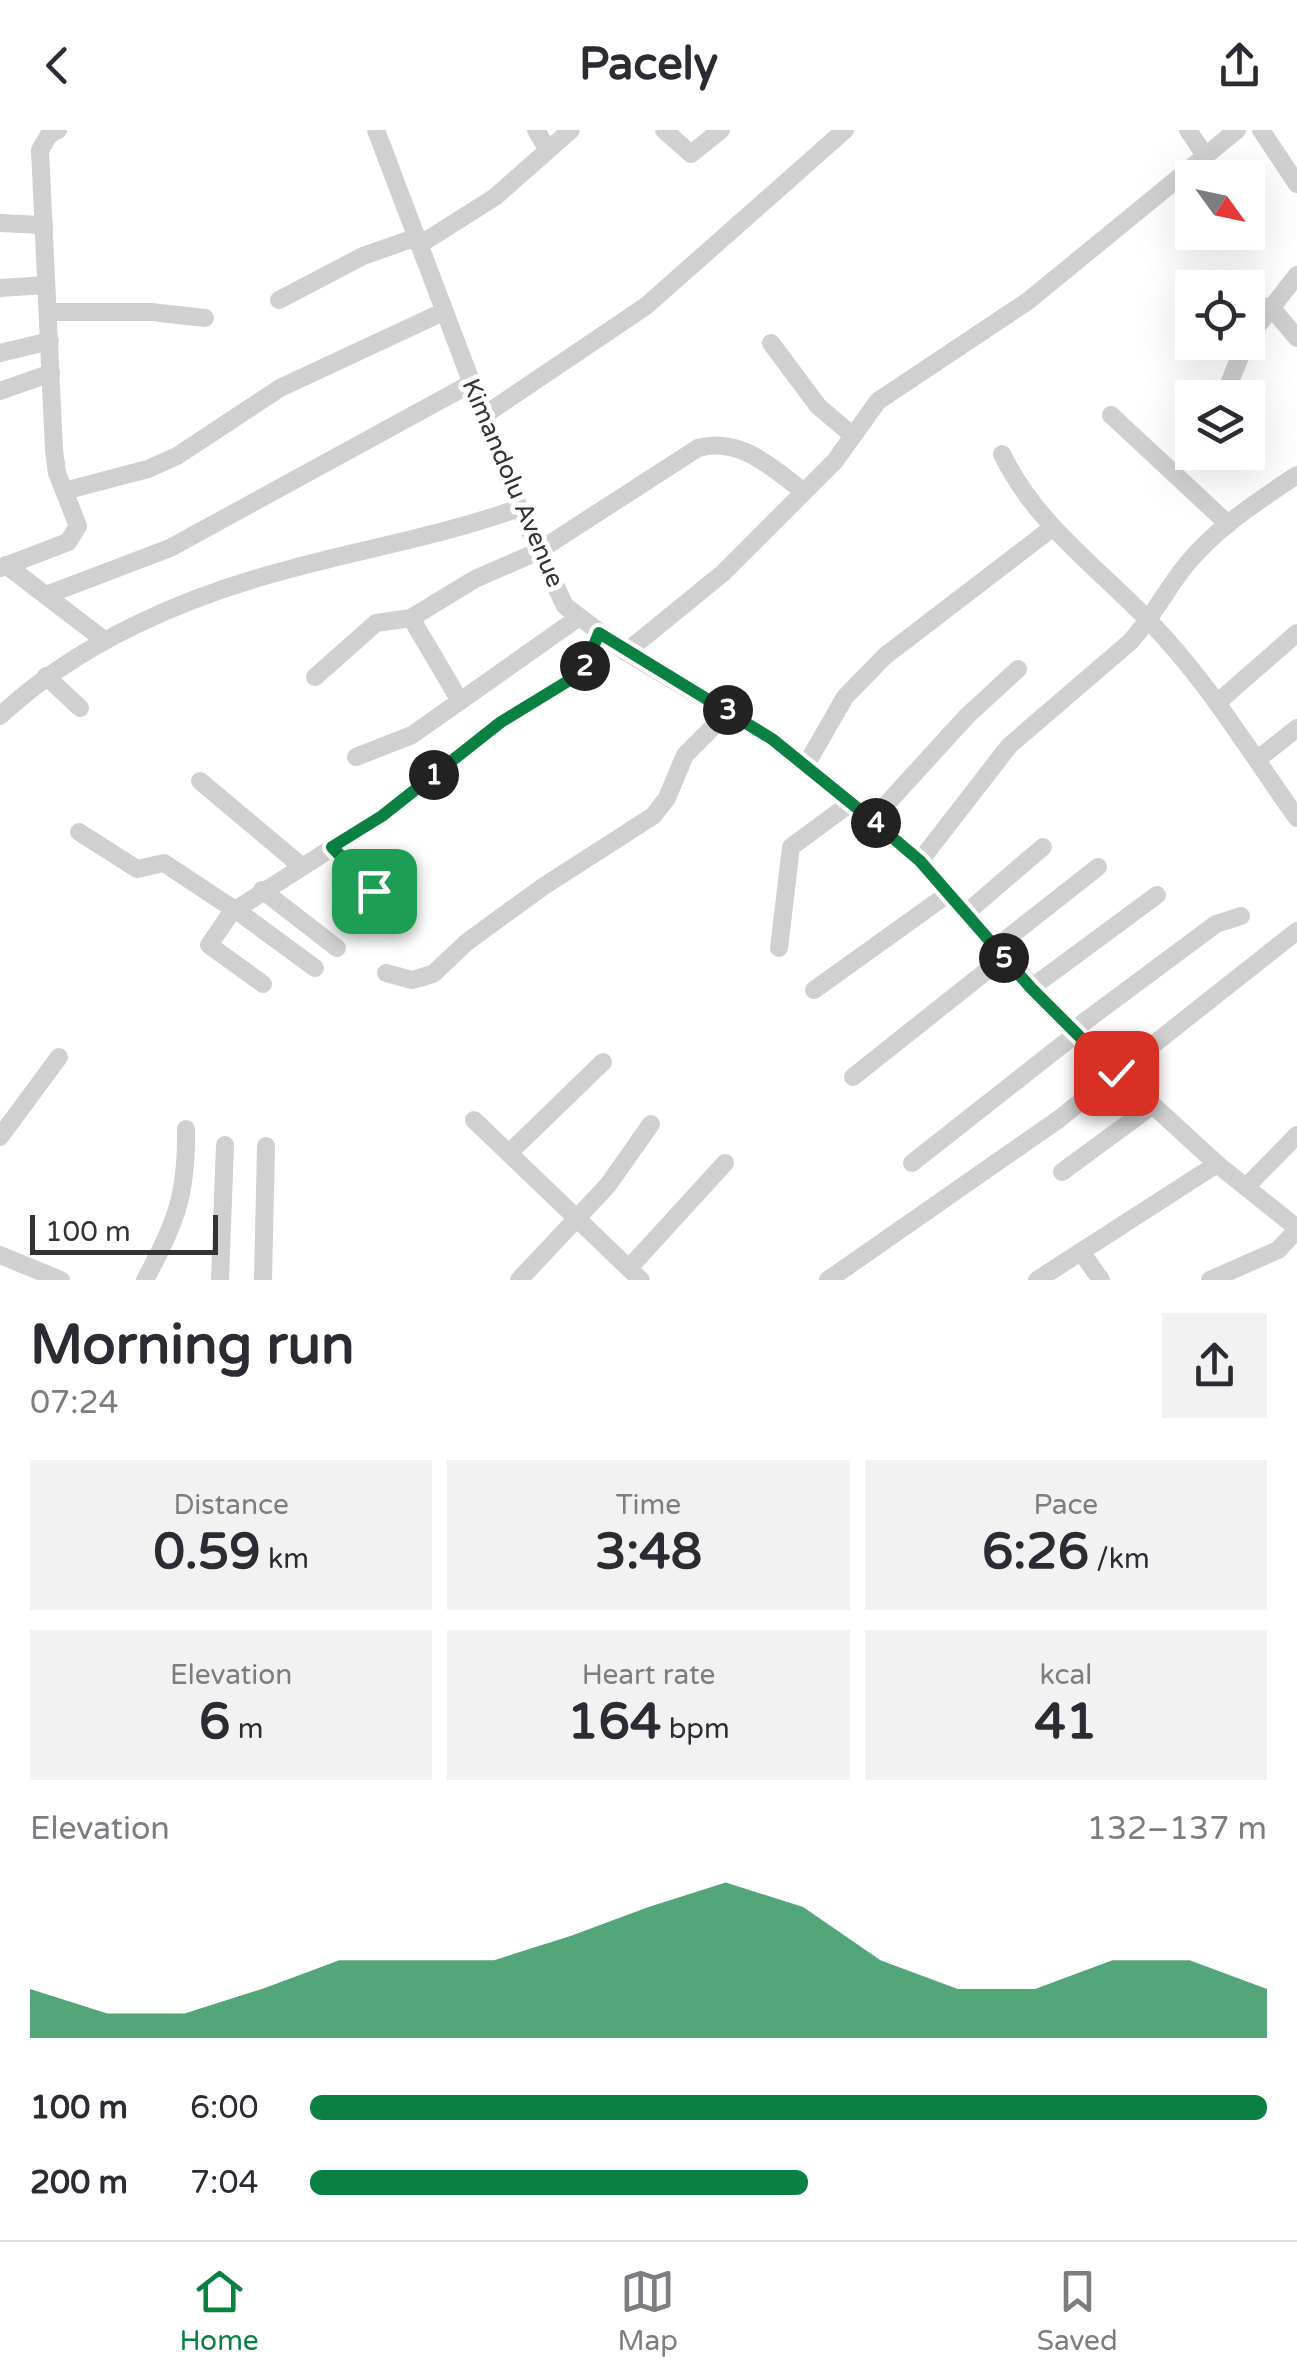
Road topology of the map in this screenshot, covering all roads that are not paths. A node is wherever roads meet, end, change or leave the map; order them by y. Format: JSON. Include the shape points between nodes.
{"nodes":[{"id":1,"x":58,"y":130,"type":"edge"},
{"id":2,"x":376,"y":130,"type":"edge"},
{"id":3,"x":536,"y":130,"type":"edge"},
{"id":4,"x":571,"y":130,"type":"edge"},
{"id":5,"x":664,"y":130,"type":"edge"},
{"id":6,"x":721,"y":130,"type":"edge"},
{"id":7,"x":844,"y":130,"type":"edge"},
{"id":8,"x":1188,"y":130,"type":"edge"},
{"id":9,"x":1237,"y":130,"type":"edge"},
{"id":10,"x":1260,"y":130,"type":"edge"},
{"id":11,"x":547,"y":150,"type":"junction"},
{"id":12,"x":1204,"y":154,"type":"junction"},
{"id":13,"x":1297,"y":184,"type":"edge"},
{"id":14,"x":0,"y":223,"type":"edge"},
{"id":15,"x":44,"y":225,"type":"junction"},
{"id":16,"x":418,"y":241,"type":"junction"},
{"id":17,"x":1297,"y":275,"type":"edge"},
{"id":18,"x":46,"y":285,"type":"junction"},
{"id":19,"x":0,"y":288,"type":"edge"},
{"id":20,"x":278,"y":300,"type":"dead end"},
{"id":21,"x":1270,"y":306,"type":"junction"},
{"id":22,"x":49,"y":312,"type":"junction"},
{"id":23,"x":443,"y":312,"type":"junction"},
{"id":24,"x":1265,"y":313,"type":"edge"},
{"id":25,"x":205,"y":318,"type":"dead end"},
{"id":26,"x":1297,"y":338,"type":"edge"},
{"id":27,"x":50,"y":342,"type":"junction"},
{"id":28,"x":772,"y":343,"type":"dead end"},
{"id":29,"x":0,"y":353,"type":"edge"},
{"id":30,"x":50,"y":373,"type":"junction"},
{"id":31,"x":470,"y":384,"type":"junction"},
{"id":32,"x":0,"y":391,"type":"edge"},
{"id":33,"x":1111,"y":415,"type":"dead end"},
{"id":34,"x":484,"y":416,"type":"junction"},
{"id":35,"x":852,"y":435,"type":"junction"},
{"id":36,"x":1002,"y":454,"type":"dead end"},
{"id":37,"x":1297,"y":474,"type":"edge"},
{"id":38,"x":64,"y":491,"type":"junction"},
{"id":39,"x":803,"y":492,"type":"junction"},
{"id":40,"x":519,"y":508,"type":"junction"},
{"id":41,"x":1228,"y":524,"type":"junction"},
{"id":42,"x":1052,"y":528,"type":"junction"},
{"id":43,"x":537,"y":552,"type":"junction"},
{"id":44,"x":3,"y":567,"type":"edge"},
{"id":45,"x":49,"y":594,"type":"junction"},
{"id":46,"x":410,"y":618,"type":"junction"},
{"id":47,"x":578,"y":618,"type":"junction"},
{"id":48,"x":1150,"y":621,"type":"junction"},
{"id":49,"x":599,"y":633,"type":"junction"},
{"id":50,"x":1297,"y":633,"type":"edge"},
{"id":51,"x":104,"y":640,"type":"junction"},
{"id":52,"x":626,"y":652,"type":"junction"},
{"id":53,"x":1018,"y":669,"type":"dead end"},
{"id":54,"x":46,"y":676,"type":"junction"},
{"id":55,"x":315,"y":677,"type":"dead end"},
{"id":56,"x":460,"y":701,"type":"junction"},
{"id":57,"x":1217,"y":702,"type":"junction"},
{"id":58,"x":80,"y":708,"type":"dead end"},
{"id":59,"x":729,"y":711,"type":"junction"},
{"id":60,"x":0,"y":716,"type":"edge"},
{"id":61,"x":1297,"y":728,"type":"edge"},
{"id":62,"x":356,"y":757,"type":"dead end"},
{"id":63,"x":1258,"y":759,"type":"junction"},
{"id":64,"x":806,"y":765,"type":"junction"},
{"id":65,"x":200,"y":781,"type":"dead end"},
{"id":66,"x":852,"y":802,"type":"junction"},
{"id":67,"x":1297,"y":818,"type":"edge"},
{"id":68,"x":872,"y":820,"type":"junction"},
{"id":69,"x":79,"y":832,"type":"dead end"},
{"id":70,"x":332,"y":847,"type":"junction"},
{"id":71,"x":1043,"y":847,"type":"dead end"},
{"id":72,"x":920,"y":861,"type":"junction"},
{"id":73,"x":300,"y":865,"type":"junction"},
{"id":74,"x":1098,"y":867,"type":"dead end"},
{"id":75,"x":262,"y":890,"type":"junction"},
{"id":76,"x":374,"y":891,"type":"dead end"},
{"id":77,"x":948,"y":894,"type":"junction"},
{"id":78,"x":1157,"y":895,"type":"dead end"},
{"id":79,"x":234,"y":910,"type":"junction"},
{"id":80,"x":966,"y":913,"type":"junction"},
{"id":81,"x":1241,"y":916,"type":"dead end"},
{"id":82,"x":1297,"y":931,"type":"edge"},
{"id":83,"x":338,"y":948,"type":"dead end"},
{"id":84,"x":779,"y":948,"type":"dead end"},
{"id":85,"x":999,"y":953,"type":"junction"},
{"id":86,"x":315,"y":968,"type":"dead end"},
{"id":87,"x":386,"y":973,"type":"dead end"},
{"id":88,"x":263,"y":984,"type":"dead end"},
{"id":89,"x":1031,"y":988,"type":"junction"},
{"id":90,"x":814,"y":990,"type":"dead end"},
{"id":91,"x":1074,"y":1033,"type":"junction"},
{"id":92,"x":59,"y":1058,"type":"dead end"},
{"id":93,"x":603,"y":1062,"type":"dead end"},
{"id":94,"x":1116,"y":1073,"type":"junction"},
{"id":95,"x":853,"y":1077,"type":"dead end"},
{"id":96,"x":1154,"y":1106,"type":"junction"},
{"id":97,"x":474,"y":1120,"type":"dead end"},
{"id":98,"x":651,"y":1124,"type":"dead end"},
{"id":99,"x":186,"y":1129,"type":"dead end"},
{"id":100,"x":1297,"y":1135,"type":"edge"},
{"id":101,"x":0,"y":1137,"type":"edge"},
{"id":102,"x":226,"y":1145,"type":"dead end"},
{"id":103,"x":266,"y":1146,"type":"dead end"},
{"id":104,"x":509,"y":1153,"type":"junction"},
{"id":105,"x":725,"y":1163,"type":"dead end"},
{"id":106,"x":912,"y":1163,"type":"dead end"},
{"id":107,"x":1218,"y":1164,"type":"junction"},
{"id":108,"x":1062,"y":1172,"type":"dead end"},
{"id":109,"x":1246,"y":1187,"type":"junction"},
{"id":110,"x":577,"y":1220,"type":"junction"},
{"id":111,"x":1297,"y":1229,"type":"edge"},
{"id":112,"x":1082,"y":1253,"type":"junction"},
{"id":113,"x":0,"y":1255,"type":"edge"},
{"id":114,"x":635,"y":1274,"type":"edge"},
{"id":115,"x":62,"y":1280,"type":"edge"},
{"id":116,"x":145,"y":1280,"type":"edge"},
{"id":117,"x":220,"y":1280,"type":"edge"},
{"id":118,"x":262,"y":1280,"type":"edge"},
{"id":119,"x":518,"y":1280,"type":"edge"},
{"id":120,"x":828,"y":1280,"type":"edge"},
{"id":121,"x":1037,"y":1280,"type":"edge"},
{"id":122,"x":1101,"y":1280,"type":"edge"},
{"id":123,"x":1210,"y":1280,"type":"edge"}],
"edges":[{"from":1,"to":15,"type":"street","via":[[40,150]]},
{"from":2,"to":16,"type":"street","name":"Kimandolu Avenue"},
{"from":3,"to":11,"type":"street"},
{"from":4,"to":11,"type":"street"},
{"from":5,"to":6,"type":"street","via":[[691,154]]},
{"from":7,"to":34,"type":"street","via":[[646,306]]},
{"from":8,"to":12,"type":"street"},
{"from":9,"to":12,"type":"street"},
{"from":10,"to":13,"type":"street"},
{"from":11,"to":16,"type":"street","via":[[495,197]]},
{"from":12,"to":35,"type":"street","via":[[1028,301],[878,401]]},
{"from":14,"to":15,"type":"street"},
{"from":15,"to":18,"type":"street"},
{"from":16,"to":20,"type":"street","via":[[343,265]]},
{"from":16,"to":23,"type":"street","name":"Kimandolu Avenue"},
{"from":17,"to":21,"type":"street"},
{"from":18,"to":19,"type":"street"},
{"from":18,"to":22,"type":"street"},
{"from":21,"to":24,"type":"street"},
{"from":21,"to":26,"type":"street"},
{"from":22,"to":25,"type":"street"},
{"from":22,"to":27,"type":"street"},
{"from":23,"to":31,"type":"street","name":"Kimandolu Avenue"},
{"from":23,"to":38,"type":"street","via":[[280,388],[177,456]]},
{"from":27,"to":29,"type":"street"},
{"from":27,"to":30,"type":"street"},
{"from":28,"to":35,"type":"street","via":[[818,406]]},
{"from":30,"to":32,"type":"street"},
{"from":30,"to":38,"type":"street","via":[[54,450]]},
{"from":31,"to":34,"type":"street","name":"Kimandolu Avenue"},
{"from":31,"to":45,"type":"street","via":[[170,548]]},
{"from":33,"to":41,"type":"street"},
{"from":34,"to":40,"type":"street","name":"Kimandolu Avenue"},
{"from":35,"to":39,"type":"street"},
{"from":36,"to":42,"type":"street"},
{"from":37,"to":41,"type":"street"},
{"from":38,"to":44,"type":"street","via":[[77,519],[74,538]]},
{"from":39,"to":43,"type":"street","via":[[746,452],[708,445]]},
{"from":39,"to":52,"type":"street","via":[[698,597]]},
{"from":40,"to":43,"type":"street","name":"Kimandolu Avenue"},
{"from":40,"to":51,"type":"street","via":[[284,570]]},
{"from":41,"to":48,"type":"street","via":[[1188,562]]},
{"from":42,"to":48,"type":"street"},
{"from":42,"to":64,"type":"street","via":[[885,656],[845,698]]},
{"from":43,"to":46,"type":"street"},
{"from":43,"to":47,"type":"street","name":"Kimandolu Avenue"},
{"from":44,"to":45,"type":"street"},
{"from":45,"to":51,"type":"street"},
{"from":46,"to":55,"type":"street","via":[[376,623]]},
{"from":46,"to":56,"type":"street"},
{"from":47,"to":49,"type":"street","name":"Kimandolu Avenue"},
{"from":47,"to":56,"type":"street"},
{"from":48,"to":57,"type":"street"},
{"from":48,"to":72,"type":"street","via":[[994,762]]},
{"from":49,"to":52,"type":"street","name":"Kimandolu Avenue"},
{"from":49,"to":70,"type":"street","via":[[573,678],[501,722]]},
{"from":50,"to":57,"type":"street"},
{"from":51,"to":54,"type":"street"},
{"from":52,"to":59,"type":"street","name":"Kimandolu Avenue"},
{"from":53,"to":68,"type":"street"},
{"from":54,"to":58,"type":"street"},
{"from":54,"to":60,"type":"street"},
{"from":56,"to":62,"type":"street","via":[[412,735]]},
{"from":57,"to":63,"type":"street"},
{"from":59,"to":64,"type":"street","name":"Kimandolu Avenue"},
{"from":59,"to":87,"type":"street","via":[[684,755],[653,816],[511,910],[433,974],[412,980]]},
{"from":61,"to":63,"type":"street"},
{"from":63,"to":67,"type":"street"},
{"from":64,"to":66,"type":"street","name":"Kimandolu Avenue"},
{"from":65,"to":73,"type":"street"},
{"from":66,"to":68,"type":"street","name":"Kimandolu Avenue"},
{"from":66,"to":84,"type":"street","via":[[791,847]]},
{"from":68,"to":72,"type":"street","name":"Kimandolu Avenue"},
{"from":69,"to":79,"type":"street","via":[[137,869],[164,863]]},
{"from":70,"to":73,"type":"street"},
{"from":70,"to":76,"type":"street"},
{"from":71,"to":80,"type":"street"},
{"from":72,"to":77,"type":"street","name":"Kimandolu Avenue"},
{"from":73,"to":75,"type":"street"},
{"from":74,"to":85,"type":"street"},
{"from":75,"to":79,"type":"street"},
{"from":75,"to":83,"type":"street"},
{"from":77,"to":80,"type":"street","name":"Kimandolu Avenue"},
{"from":77,"to":90,"type":"street"},
{"from":78,"to":89,"type":"street"},
{"from":79,"to":86,"type":"street"},
{"from":79,"to":88,"type":"street","via":[[209,945]]},
{"from":80,"to":85,"type":"street","name":"Kimandolu Avenue"},
{"from":81,"to":91,"type":"street","via":[[1216,924]]},
{"from":82,"to":94,"type":"street"},
{"from":85,"to":89,"type":"street","name":"Kimandolu Avenue"},
{"from":85,"to":95,"type":"street"},
{"from":89,"to":91,"type":"street","name":"Kimandolu Avenue"},
{"from":91,"to":94,"type":"street","name":"Kimandolu Avenue"},
{"from":91,"to":106,"type":"street"},
{"from":92,"to":101,"type":"street"},
{"from":93,"to":104,"type":"street"},
{"from":94,"to":96,"type":"street","name":"Kimandolu Avenue"},
{"from":94,"to":120,"type":"street"},
{"from":96,"to":107,"type":"street","name":"Kimandolu Avenue"},
{"from":96,"to":108,"type":"street"},
{"from":97,"to":104,"type":"street"},
{"from":98,"to":110,"type":"street"},
{"from":99,"to":116,"type":"street","via":[[181,1207]]},
{"from":100,"to":109,"type":"street"},
{"from":102,"to":117,"type":"street"},
{"from":103,"to":118,"type":"street"},
{"from":104,"to":110,"type":"street"},
{"from":105,"to":114,"type":"street"},
{"from":107,"to":109,"type":"street","name":"Kimandolu Avenue"},
{"from":107,"to":112,"type":"street"},
{"from":109,"to":111,"type":"street","name":"Kimandolu Avenue"},
{"from":110,"to":114,"type":"street"},
{"from":110,"to":119,"type":"street"},
{"from":111,"to":123,"type":"street","via":[[1278,1250]]},
{"from":112,"to":121,"type":"street"},
{"from":112,"to":122,"type":"street"},
{"from":113,"to":115,"type":"street"}]}
